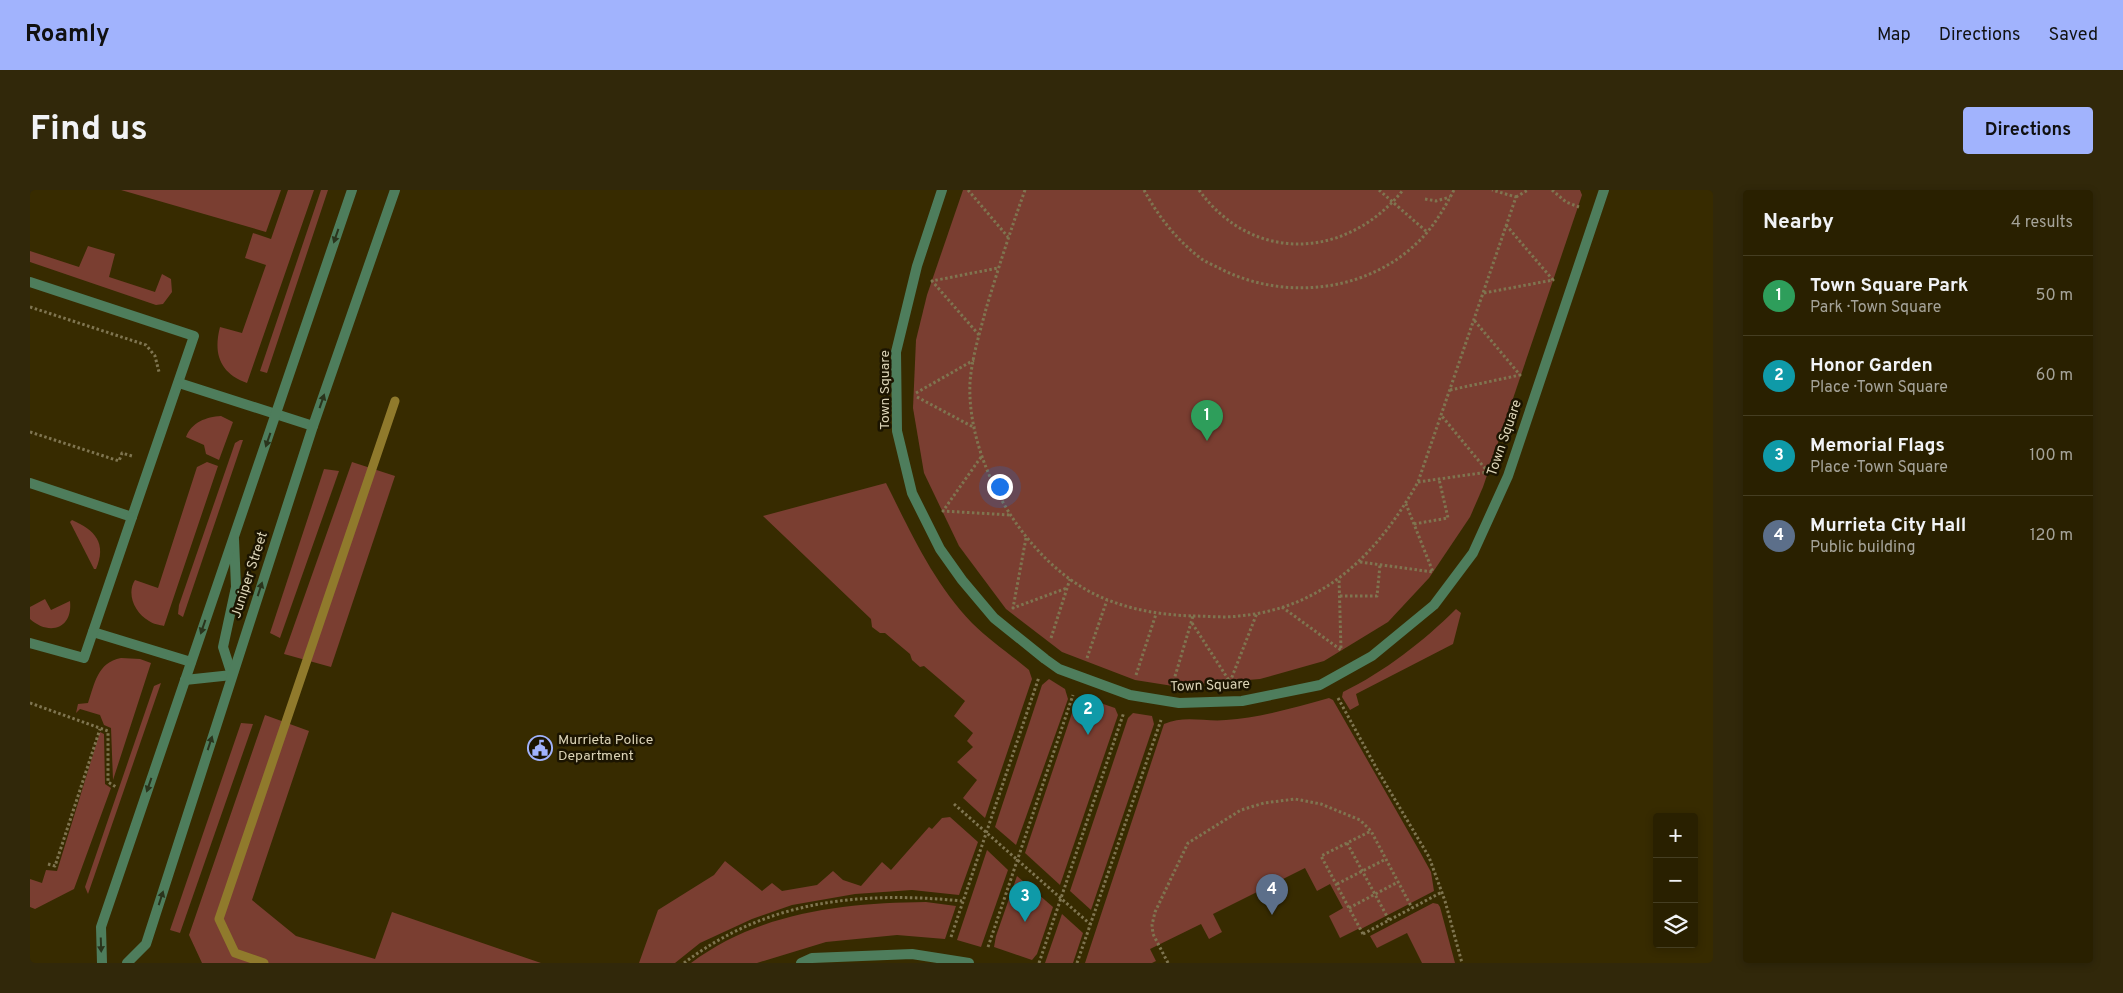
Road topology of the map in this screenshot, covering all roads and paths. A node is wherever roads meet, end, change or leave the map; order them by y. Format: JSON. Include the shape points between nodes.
{"nodes":[{"id":1,"x":352,"y":190,"type":"edge"},
{"id":2,"x":395,"y":190,"type":"edge"},
{"id":3,"x":942,"y":190,"type":"edge"},
{"id":4,"x":968,"y":190,"type":"edge"},
{"id":5,"x":1025,"y":190,"type":"edge"},
{"id":6,"x":1144,"y":190,"type":"edge"},
{"id":7,"x":1199,"y":190,"type":"edge"},
{"id":8,"x":1379,"y":190,"type":"edge"},
{"id":9,"x":1403,"y":190,"type":"edge"},
{"id":10,"x":1454,"y":190,"type":"edge"},
{"id":11,"x":1492,"y":190,"type":"edge"},
{"id":12,"x":1528,"y":190,"type":"edge"},
{"id":13,"x":1552,"y":190,"type":"edge"},
{"id":14,"x":1604,"y":190,"type":"edge"},
{"id":15,"x":1450,"y":197,"type":"junction"},
{"id":16,"x":1516,"y":197,"type":"junction"},
{"id":17,"x":1425,"y":199,"type":"dead end"},
{"id":18,"x":1393,"y":202,"type":"junction"},
{"id":19,"x":1596,"y":213,"type":"junction"},
{"id":20,"x":1506,"y":225,"type":"junction"},
{"id":21,"x":1427,"y":232,"type":"junction"},
{"id":22,"x":1008,"y":237,"type":"junction"},
{"id":23,"x":998,"y":268,"type":"junction"},
{"id":24,"x":30,"y":282,"type":"edge"},
{"id":25,"x":1483,"y":294,"type":"junction"},
{"id":26,"x":30,"y":306,"type":"edge"},
{"id":27,"x":1474,"y":320,"type":"junction"},
{"id":28,"x":979,"y":335,"type":"junction"},
{"id":29,"x":974,"y":359,"type":"junction"},
{"id":30,"x":159,"y":375,"type":"dead end"},
{"id":31,"x":179,"y":383,"type":"junction"},
{"id":32,"x":1450,"y":390,"type":"junction"},
{"id":33,"x":276,"y":414,"type":"junction"},
{"id":34,"x":1441,"y":416,"type":"junction"},
{"id":35,"x":313,"y":426,"type":"junction"},
{"id":36,"x":975,"y":428,"type":"junction"},
{"id":37,"x":30,"y":432,"type":"edge"},
{"id":38,"x":135,"y":446,"type":"dead end"},
{"id":39,"x":981,"y":457,"type":"junction"},
{"id":40,"x":1439,"y":479,"type":"junction"},
{"id":41,"x":1418,"y":482,"type":"junction"},
{"id":42,"x":30,"y":483,"type":"edge"},
{"id":43,"x":1406,"y":503,"type":"junction"},
{"id":44,"x":1010,"y":515,"type":"junction"},
{"id":45,"x":132,"y":517,"type":"junction"},
{"id":46,"x":1414,"y":524,"type":"junction"},
{"id":47,"x":1026,"y":537,"type":"junction"},
{"id":48,"x":234,"y":538,"type":"junction"},
{"id":49,"x":1360,"y":562,"type":"junction"},
{"id":50,"x":1380,"y":565,"type":"junction"},
{"id":51,"x":1339,"y":578,"type":"junction"},
{"id":52,"x":1070,"y":579,"type":"junction"},
{"id":53,"x":1067,"y":588,"type":"junction"},
{"id":54,"x":1340,"y":596,"type":"junction"},
{"id":55,"x":1107,"y":600,"type":"junction"},
{"id":56,"x":1282,"y":607,"type":"junction"},
{"id":57,"x":1257,"y":613,"type":"junction"},
{"id":58,"x":1156,"y":614,"type":"junction"},
{"id":59,"x":1193,"y":616,"type":"junction"},
{"id":60,"x":1191,"y":622,"type":"junction"},
{"id":61,"x":93,"y":632,"type":"junction"},
{"id":62,"x":30,"y":643,"type":"edge"},
{"id":63,"x":1045,"y":659,"type":"junction"},
{"id":64,"x":191,"y":662,"type":"junction"},
{"id":65,"x":232,"y":675,"type":"junction"},
{"id":66,"x":1079,"y":677,"type":"junction"},
{"id":67,"x":185,"y":680,"type":"junction"},
{"id":68,"x":1329,"y":680,"type":"junction"},
{"id":69,"x":1130,"y":695,"type":"junction"},
{"id":70,"x":1168,"y":702,"type":"junction"},
{"id":71,"x":30,"y":703,"type":"edge"},
{"id":72,"x":100,"y":728,"type":"junction"},
{"id":73,"x":116,"y":787,"type":"dead end"},
{"id":74,"x":954,"y":804,"type":"dead end"},
{"id":75,"x":1371,"y":831,"type":"junction"},
{"id":76,"x":986,"y":832,"type":"junction"},
{"id":77,"x":1348,"y":843,"type":"junction"},
{"id":78,"x":1386,"y":859,"type":"junction"},
{"id":79,"x":1018,"y":860,"type":"junction"},
{"id":80,"x":48,"y":864,"type":"dead end"},
{"id":81,"x":1362,"y":871,"type":"junction"},
{"id":82,"x":1398,"y":882,"type":"junction"},
{"id":83,"x":1337,"y":884,"type":"junction"},
{"id":84,"x":1442,"y":892,"type":"junction"},
{"id":85,"x":1375,"y":894,"type":"junction"},
{"id":86,"x":1061,"y":898,"type":"junction"},
{"id":87,"x":962,"y":901,"type":"junction"},
{"id":88,"x":1349,"y":908,"type":"junction"},
{"id":89,"x":1412,"y":908,"type":"junction"},
{"id":90,"x":1389,"y":920,"type":"junction"},
{"id":91,"x":1090,"y":924,"type":"junction"},
{"id":92,"x":951,"y":937,"type":"dead end"},
{"id":93,"x":988,"y":947,"type":"dead end"},
{"id":94,"x":102,"y":963,"type":"edge"},
{"id":95,"x":127,"y":963,"type":"edge"},
{"id":96,"x":684,"y":963,"type":"edge"},
{"id":97,"x":801,"y":963,"type":"edge"},
{"id":98,"x":969,"y":963,"type":"edge"},
{"id":99,"x":1039,"y":963,"type":"edge"},
{"id":100,"x":1077,"y":963,"type":"edge"},
{"id":101,"x":1168,"y":963,"type":"edge"},
{"id":102,"x":1462,"y":963,"type":"edge"}],
"edges":[{"from":1,"to":33,"type":"street","name":"Juniper Street","one_way":true},
{"from":35,"to":2,"type":"street","name":"Juniper Street","one_way":true},
{"from":3,"to":63,"type":"street","name":"Town Square","via":[[917,266],[896,352],[897,431],[912,493],[940,549],[994,618]]},
{"from":4,"to":22,"type":"path"},
{"from":5,"to":22,"type":"path"},
{"from":6,"to":21,"type":"path","via":[[1162,220],[1200,258],[1245,280],[1278,288],[1348,283],[1394,261]]},
{"from":7,"to":18,"type":"path","via":[[1212,206],[1241,229],[1271,241],[1291,244],[1330,241],[1349,234],[1369,224]]},
{"from":8,"to":18,"type":"path"},
{"from":9,"to":18,"type":"path"},
{"from":10,"to":15,"type":"path"},
{"from":11,"to":16,"type":"path"},
{"from":12,"to":16,"type":"path"},
{"from":13,"to":19,"type":"path","via":[[1566,202]]},
{"from":14,"to":19,"type":"street","name":"Town Square"},
{"from":15,"to":17,"type":"path","via":[[1436,201]]},
{"from":15,"to":21,"type":"path"},
{"from":16,"to":20,"type":"path"},
{"from":18,"to":21,"type":"path"},
{"from":19,"to":68,"type":"street","name":"Town Square","via":[[1508,476],[1473,553],[1434,605],[1372,656]]},
{"from":20,"to":25,"type":"path"},
{"from":20,"to":25,"type":"path","via":[[1553,280]]},
{"from":22,"to":23,"type":"path"},
{"from":23,"to":28,"type":"path"},
{"from":23,"to":28,"type":"path","via":[[932,281]]},
{"from":24,"to":31,"type":"street","via":[[194,336]]},
{"from":25,"to":27,"type":"path"},
{"from":26,"to":30,"type":"path","via":[[146,346],[155,356]]},
{"from":27,"to":32,"type":"path"},
{"from":27,"to":32,"type":"path","via":[[1520,375]]},
{"from":28,"to":29,"type":"path"},
{"from":29,"to":36,"type":"path","via":[[970,383]]},
{"from":29,"to":36,"type":"path","via":[[913,395]]},
{"from":31,"to":33,"type":"street"},
{"from":31,"to":45,"type":"street"},
{"from":32,"to":34,"type":"path"},
{"from":33,"to":35,"type":"street"},
{"from":33,"to":48,"type":"street","name":"Juniper Street","one_way":true},
{"from":34,"to":40,"type":"path","via":[[1488,472]]},
{"from":34,"to":41,"type":"path"},
{"from":65,"to":35,"type":"street","name":"Juniper Street","one_way":true},
{"from":36,"to":39,"type":"path"},
{"from":37,"to":38,"type":"path","via":[[119,460],[122,453],[132,456]]},
{"from":39,"to":44,"type":"path"},
{"from":39,"to":44,"type":"path","via":[[942,511]]},
{"from":40,"to":41,"type":"path"},
{"from":40,"to":46,"type":"path","via":[[1448,518]]},
{"from":41,"to":43,"type":"path"},
{"from":42,"to":45,"type":"street"},
{"from":43,"to":46,"type":"path"},
{"from":43,"to":49,"type":"path","via":[[1376,546]]},
{"from":44,"to":47,"type":"path"},
{"from":45,"to":61,"type":"street"},
{"from":46,"to":50,"type":"path","via":[[1433,572]]},
{"from":47,"to":52,"type":"path"},
{"from":47,"to":53,"type":"path","via":[[1013,608]]},
{"from":48,"to":64,"type":"street","name":"Juniper Street","one_way":true},
{"from":48,"to":65,"type":"street","via":[[236,587],[223,648]]},
{"from":49,"to":50,"type":"path"},
{"from":49,"to":51,"type":"path"},
{"from":50,"to":54,"type":"path","via":[[1377,596]]},
{"from":51,"to":54,"type":"path"},
{"from":51,"to":56,"type":"path"},
{"from":52,"to":53,"type":"path"},
{"from":52,"to":55,"type":"path"},
{"from":53,"to":63,"type":"path"},
{"from":54,"to":56,"type":"path","via":[[1341,650]]},
{"from":55,"to":58,"type":"path"},
{"from":55,"to":66,"type":"path"},
{"from":56,"to":57,"type":"path"},
{"from":57,"to":59,"type":"path"},
{"from":57,"to":60,"type":"path","via":[[1230,682]]},
{"from":58,"to":59,"type":"path"},
{"from":58,"to":69,"type":"path"},
{"from":59,"to":60,"type":"path"},
{"from":60,"to":70,"type":"path"},
{"from":61,"to":62,"type":"street","via":[[84,658]]},
{"from":61,"to":64,"type":"street"},
{"from":63,"to":66,"type":"street","name":"Town Square"},
{"from":63,"to":76,"type":"path"},
{"from":64,"to":67,"type":"street","name":"Juniper Street"},
{"from":65,"to":67,"type":"street"},
{"from":95,"to":65,"type":"street","name":"Juniper Street","one_way":true,"via":[[146,944]]},
{"from":66,"to":69,"type":"street","name":"Town Square"},
{"from":66,"to":79,"type":"path"},
{"from":67,"to":94,"type":"street","name":"Juniper Street","one_way":true,"via":[[100,927]]},
{"from":68,"to":70,"type":"street","name":"Town Square","via":[[1242,701]]},
{"from":68,"to":84,"type":"path","via":[[1417,835]]},
{"from":69,"to":70,"type":"street","name":"Town Square"},
{"from":69,"to":86,"type":"path"},
{"from":70,"to":91,"type":"path"},
{"from":71,"to":72,"type":"path"},
{"from":72,"to":73,"type":"path","via":[[108,731],[108,782]]},
{"from":72,"to":80,"type":"path","via":[[55,866]]},
{"from":74,"to":76,"type":"path"},
{"from":75,"to":77,"type":"path"},
{"from":75,"to":78,"type":"path"},
{"from":75,"to":101,"type":"path","via":[[1360,820],[1322,804],[1295,799],[1241,810],[1216,824],[1188,843],[1155,912],[1153,934]]},
{"from":76,"to":79,"type":"path"},
{"from":76,"to":87,"type":"path"},
{"from":77,"to":81,"type":"path"},
{"from":77,"to":83,"type":"path","via":[[1321,856]]},
{"from":78,"to":81,"type":"path"},
{"from":78,"to":82,"type":"path"},
{"from":79,"to":86,"type":"path"},
{"from":79,"to":93,"type":"path"},
{"from":81,"to":83,"type":"path"},
{"from":81,"to":85,"type":"path"},
{"from":82,"to":85,"type":"path"},
{"from":82,"to":89,"type":"path"},
{"from":83,"to":88,"type":"path"},
{"from":84,"to":89,"type":"path"},
{"from":84,"to":102,"type":"path"},
{"from":85,"to":88,"type":"path"},
{"from":85,"to":90,"type":"path"},
{"from":86,"to":91,"type":"path"},
{"from":86,"to":99,"type":"path"},
{"from":87,"to":92,"type":"path"},
{"from":87,"to":96,"type":"path","via":[[869,896],[809,905],[743,926],[710,943]]},
{"from":88,"to":90,"type":"path","via":[[1362,934]]},
{"from":89,"to":90,"type":"path"},
{"from":91,"to":100,"type":"path"},
{"from":97,"to":98,"type":"street","via":[[812,958],[912,954]]}]}
